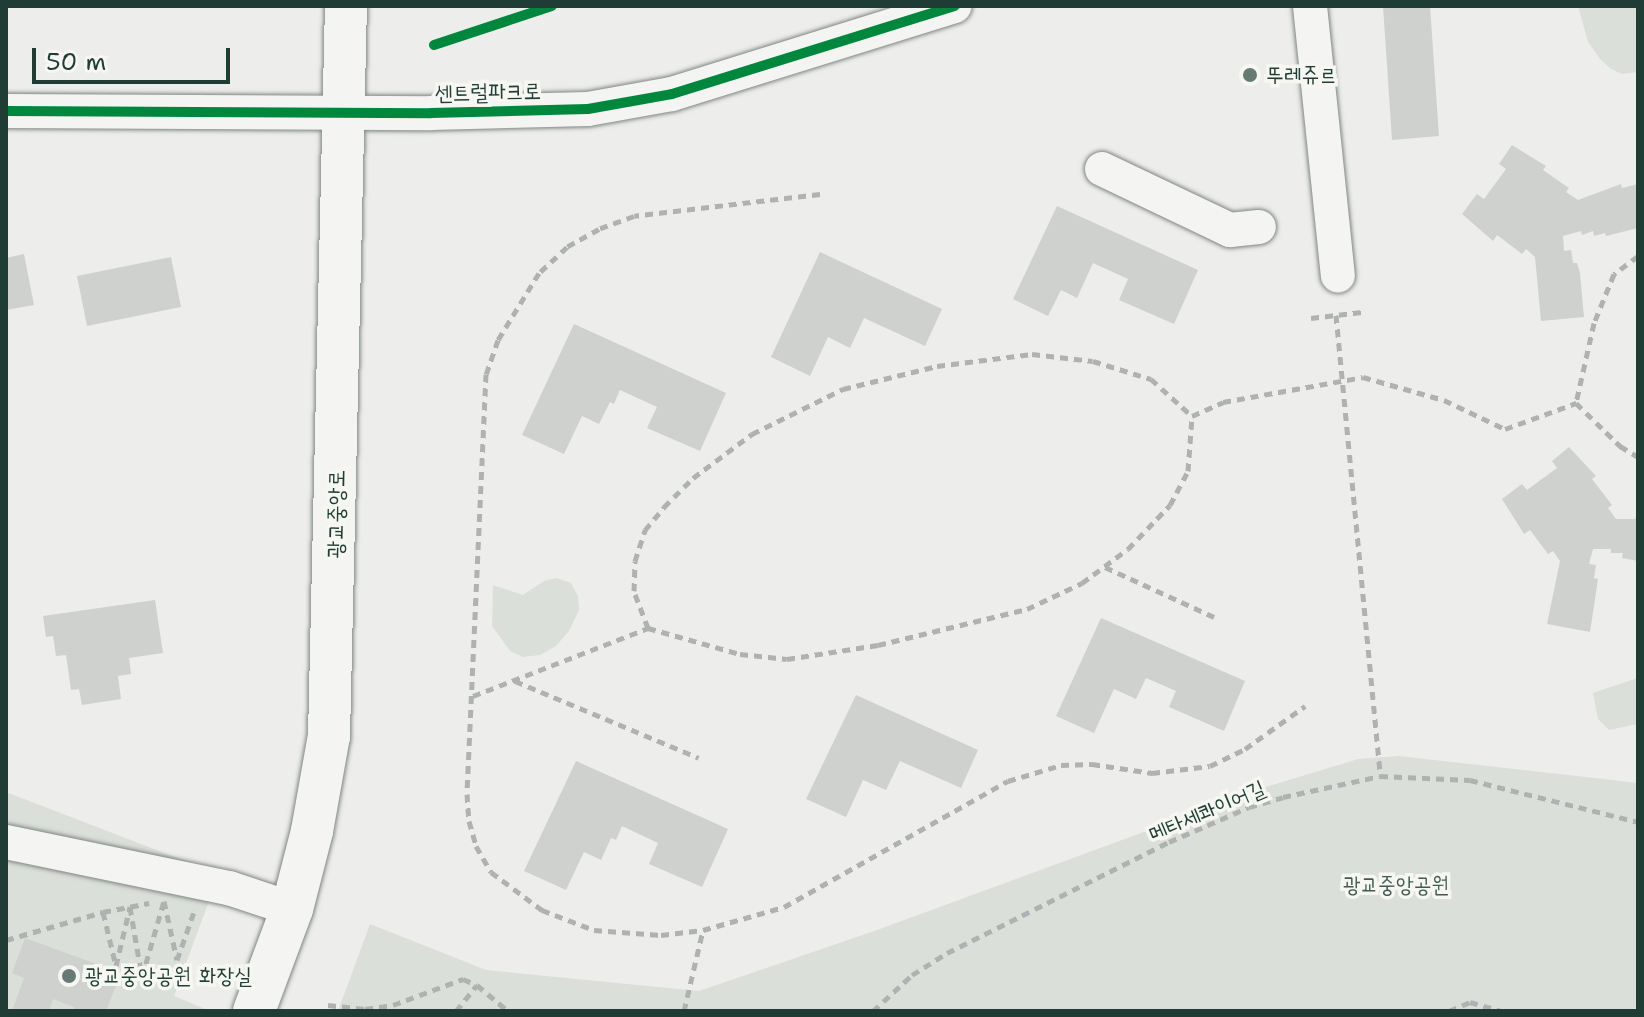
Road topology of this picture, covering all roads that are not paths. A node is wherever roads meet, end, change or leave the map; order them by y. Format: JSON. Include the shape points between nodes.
{"nodes":[{"id":1,"x":955,"y":6,"type":"edge"},
{"id":2,"x":1310,"y":6,"type":"edge"},
{"id":3,"x":346,"y":18,"type":"edge"},
{"id":4,"x":341,"y":110,"type":"junction"},
{"id":5,"x":6,"y":111,"type":"edge"},
{"id":6,"x":1102,"y":169,"type":"dead end"},
{"id":7,"x":1259,"y":227,"type":"dead end"},
{"id":8,"x":1338,"y":276,"type":"dead end"},
{"id":9,"x":6,"y":842,"type":"edge"},
{"id":10,"x":292,"y":909,"type":"junction"},
{"id":11,"x":254,"y":1011,"type":"edge"}],
"edges":[{"from":1,"to":4,"type":"street","name":"센트럴파크로","via":[[635,103],[530,113]]},
{"from":2,"to":8,"type":"street"},
{"from":3,"to":4,"type":"main road","name":"광교중앙로"},
{"from":4,"to":5,"type":"street","name":"센트럴파크로"},
{"from":4,"to":10,"type":"main road","name":"광교중앙로","via":[[329,736]]},
{"from":6,"to":7,"type":"street","via":[[1230,230]]},
{"from":9,"to":10,"type":"street","via":[[229,888]]},
{"from":10,"to":11,"type":"main road","name":"광교중앙로"}]}
